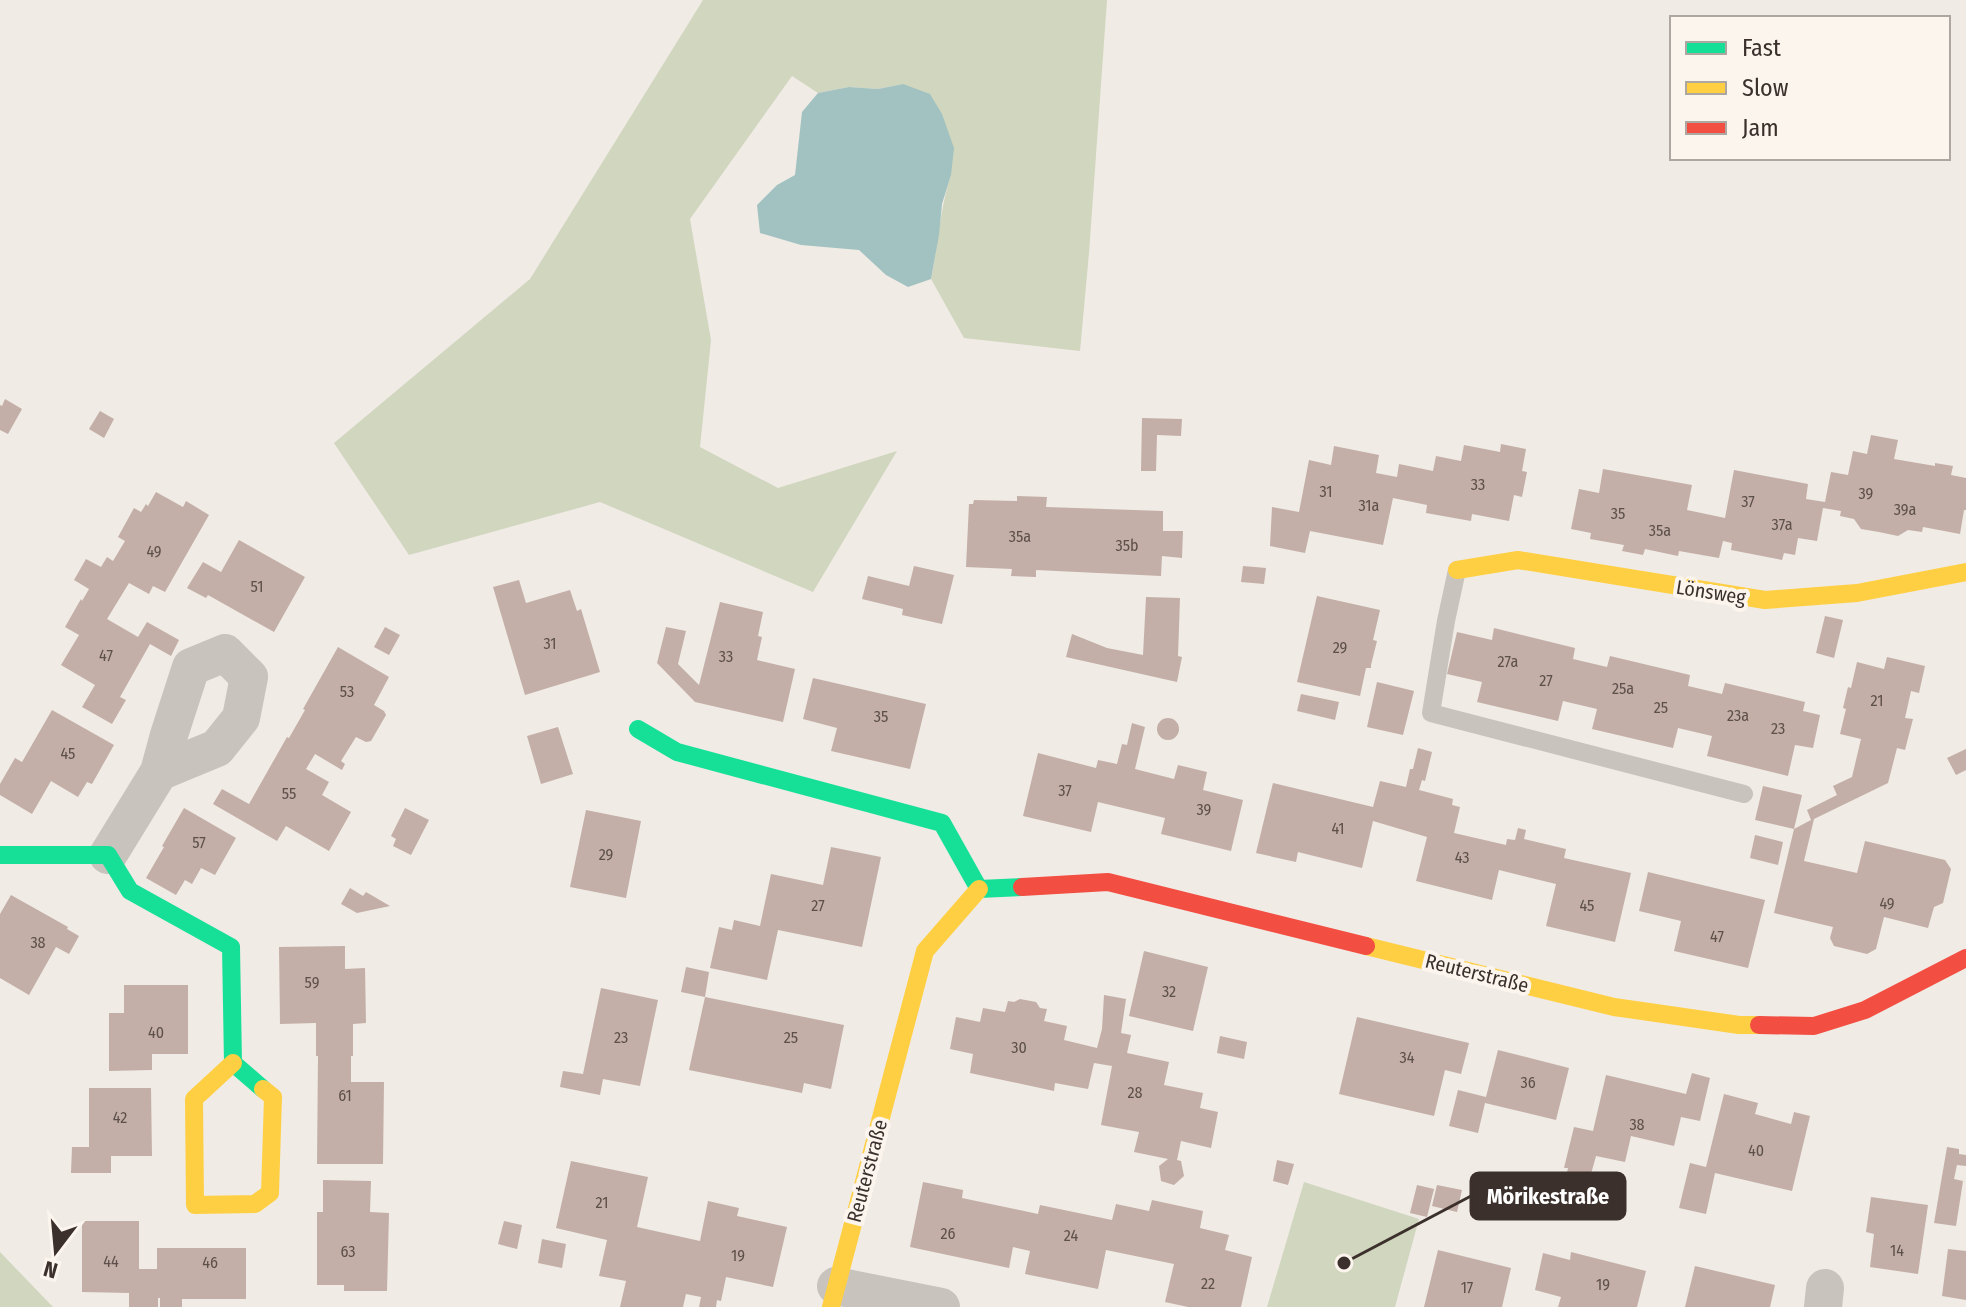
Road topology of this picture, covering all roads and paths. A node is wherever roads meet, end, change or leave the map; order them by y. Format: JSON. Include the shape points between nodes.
{"nodes":[{"id":1,"x":1457,"y":570,"type":"joint"},
{"id":2,"x":1966,"y":572,"type":"edge"},
{"id":3,"x":638,"y":729,"type":"dead end"},
{"id":4,"x":159,"y":772,"type":"dead end"},
{"id":5,"x":1744,"y":794,"type":"dead end"},
{"id":6,"x":0,"y":855,"type":"edge"},
{"id":7,"x":108,"y":855,"type":"junction"},
{"id":8,"x":979,"y":889,"type":"junction"},
{"id":9,"x":1966,"y":958,"type":"edge"},
{"id":10,"x":233,"y":1063,"type":"junction"},
{"id":11,"x":833,"y":1296,"type":"edge"},
{"id":12,"x":941,"y":1307,"type":"edge"}],
"edges":[{"from":1,"to":2,"type":"street","name":"Lönsweg","via":[[1518,560],[1765,600],[1857,593]]},
{"from":1,"to":5,"type":"lane","via":[[1431,713]]},
{"from":3,"to":8,"type":"street","via":[[677,752],[942,823]]},
{"from":4,"to":7,"type":"street"},
{"from":6,"to":7,"type":"street"},
{"from":7,"to":10,"type":"street","via":[[130,891],[231,947]]},
{"from":8,"to":9,"type":"street","name":"Reuterstraße","via":[[1108,882],[1614,1007],[1739,1025],[1814,1026],[1865,1010]]},
{"from":8,"to":11,"type":"street","name":"Reuterstraße","via":[[925,951]]},
{"from":10,"to":10,"type":"street","via":[[273,1097],[270,1193],[255,1204],[195,1205],[194,1099]]},
{"from":11,"to":12,"type":"street","name":"Reuterstraße"}]}
